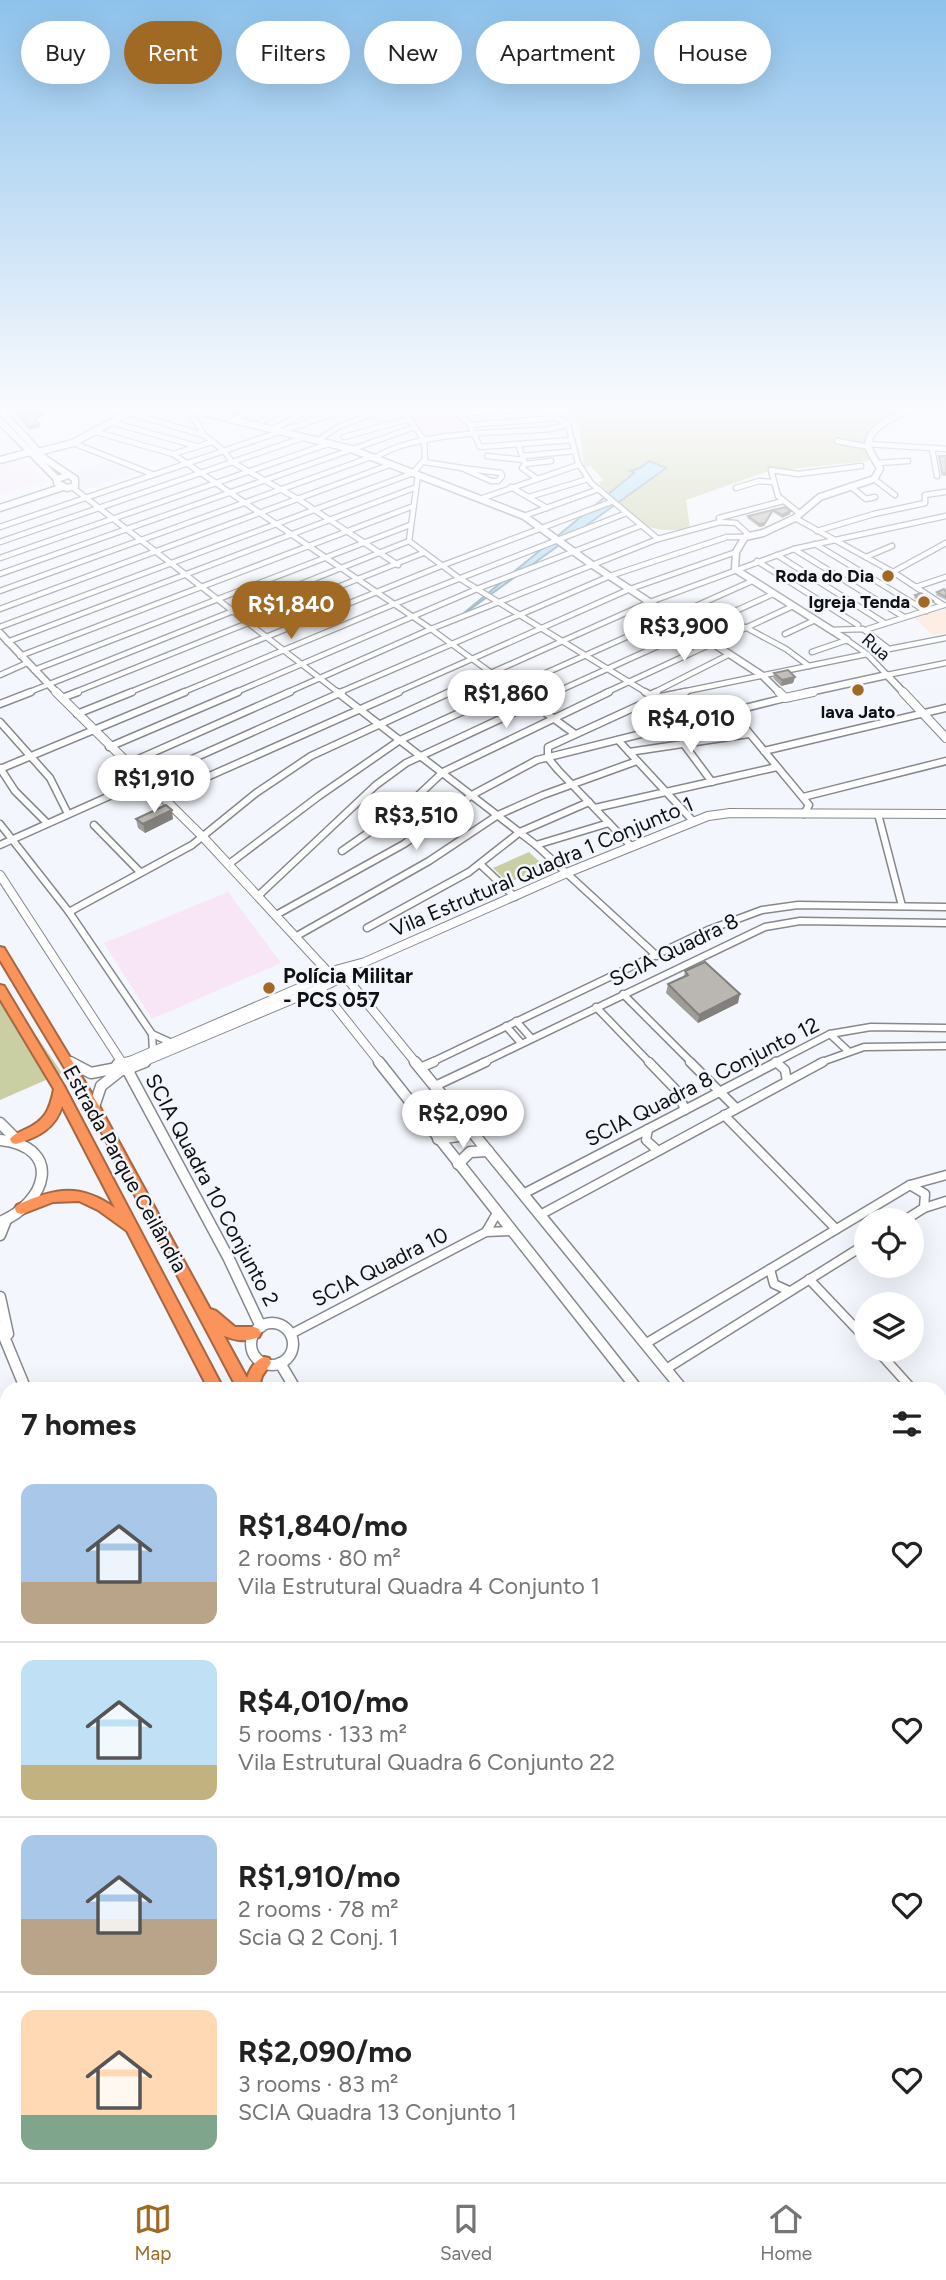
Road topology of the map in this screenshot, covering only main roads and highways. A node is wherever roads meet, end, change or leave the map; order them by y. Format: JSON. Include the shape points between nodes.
{"nodes":[{"id":1,"x":0,"y":951,"type":"edge"},
{"id":2,"x":0,"y":989,"type":"edge"},
{"id":3,"x":60,"y":1089,"type":"junction"},
{"id":4,"x":16,"y":1139,"type":"road end"},
{"id":5,"x":22,"y":1209,"type":"road end"},
{"id":6,"x":134,"y":1231,"type":"junction"},
{"id":7,"x":196,"y":1297,"type":"junction"},
{"id":8,"x":258,"y":1330,"type":"road end"},
{"id":9,"x":264,"y":1363,"type":"road end"},
{"id":10,"x":213,"y":1382,"type":"edge"},
{"id":11,"x":242,"y":1382,"type":"edge"},
{"id":12,"x":253,"y":1382,"type":"edge"}],
"edges":[{"from":1,"to":7,"type":"highway","name":"Estrada Parque Ceilândia","via":[[94,1107]]},
{"from":2,"to":3,"type":"highway","name":"Estrada Parque Ceilândia"},
{"from":3,"to":4,"type":"highway","via":[[52,1121]]},
{"from":3,"to":6,"type":"highway","name":"Estrada Parque Ceilândia"},
{"from":5,"to":6,"type":"highway","via":[[57,1196],[80,1195],[99,1202]]},
{"from":6,"to":10,"type":"highway","name":"Estrada Parque Ceilândia"},
{"from":7,"to":8,"type":"highway","via":[[233,1335]]},
{"from":7,"to":11,"type":"highway","name":"Estrada Parque Ceilândia"},
{"from":9,"to":12,"type":"highway"}]}
